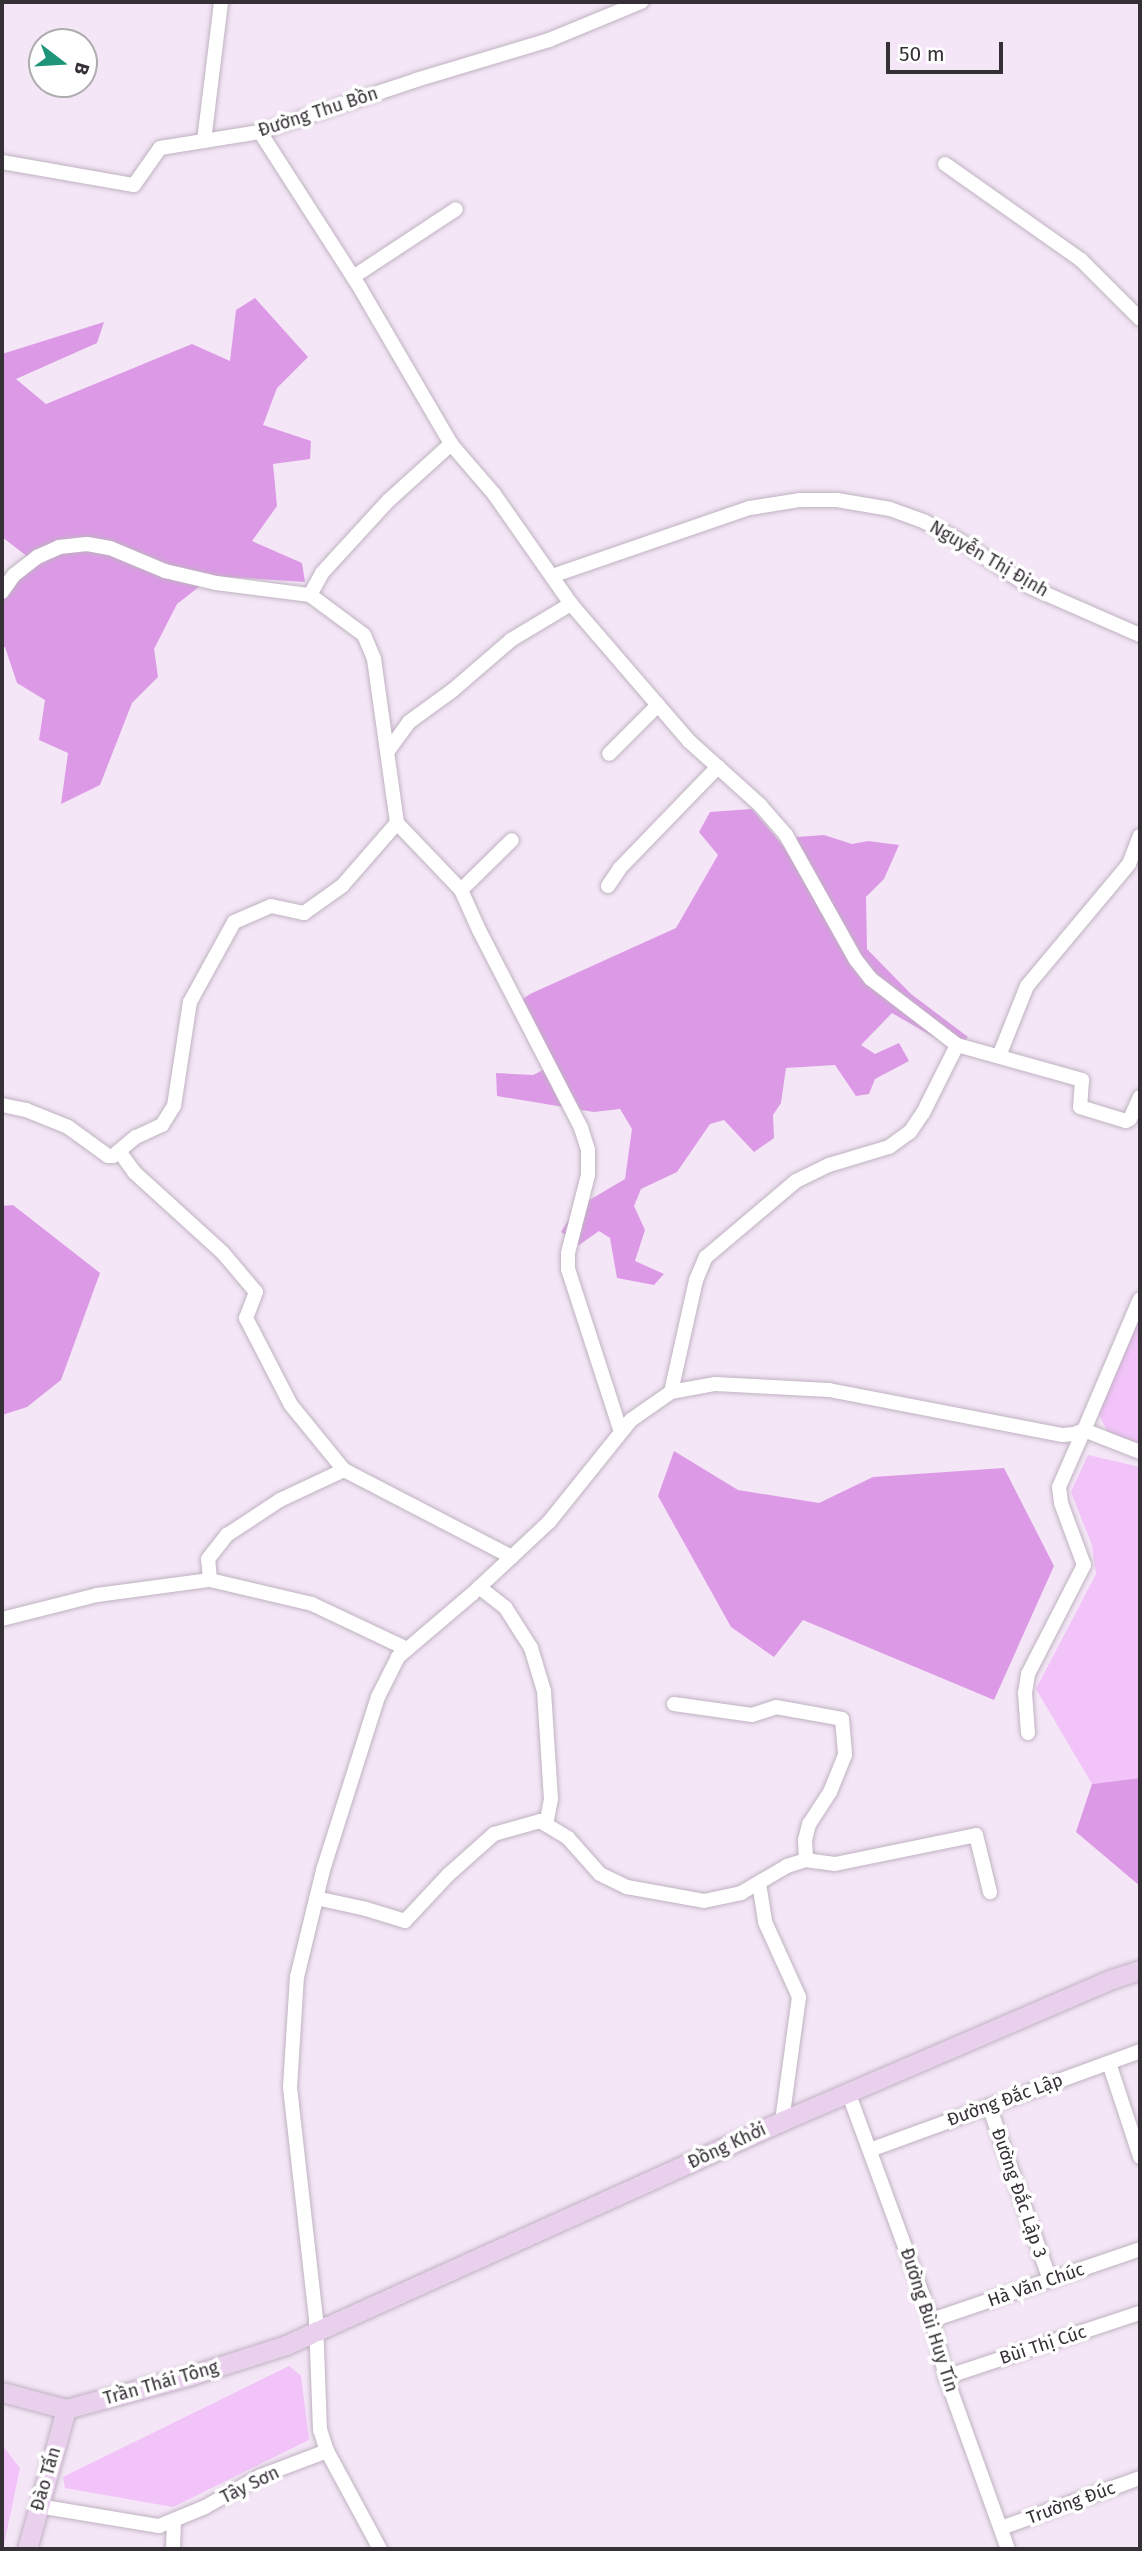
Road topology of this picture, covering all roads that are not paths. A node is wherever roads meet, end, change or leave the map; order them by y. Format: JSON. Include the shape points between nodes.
{"nodes":[{"id":1,"x":221,"y":2,"type":"edge"},
{"id":2,"x":641,"y":2,"type":"edge"},
{"id":3,"x":260,"y":132,"type":"junction"},
{"id":4,"x":204,"y":141,"type":"junction"},
{"id":5,"x":2,"y":162,"type":"edge"},
{"id":6,"x":945,"y":164,"type":"dead end"},
{"id":7,"x":456,"y":209,"type":"dead end"},
{"id":8,"x":353,"y":277,"type":"junction"},
{"id":9,"x":1140,"y":319,"type":"edge"},
{"id":10,"x":451,"y":444,"type":"junction"},
{"id":11,"x":552,"y":576,"type":"junction"},
{"id":12,"x":2,"y":592,"type":"edge"},
{"id":13,"x":310,"y":594,"type":"junction"},
{"id":14,"x":570,"y":604,"type":"junction"},
{"id":15,"x":1140,"y":635,"type":"edge"},
{"id":16,"x":658,"y":705,"type":"junction"},
{"id":17,"x":388,"y":751,"type":"junction"},
{"id":18,"x":609,"y":754,"type":"dead end"},
{"id":19,"x":718,"y":767,"type":"junction"},
{"id":20,"x":397,"y":823,"type":"junction"},
{"id":21,"x":1140,"y":836,"type":"edge"},
{"id":22,"x":512,"y":840,"type":"dead end"},
{"id":23,"x":608,"y":886,"type":"dead end"},
{"id":24,"x":461,"y":890,"type":"junction"},
{"id":25,"x":957,"y":1045,"type":"junction"},
{"id":26,"x":999,"y":1056,"type":"junction"},
{"id":27,"x":1140,"y":1097,"type":"edge"},
{"id":28,"x":2,"y":1105,"type":"edge"},
{"id":29,"x":119,"y":1151,"type":"junction"},
{"id":30,"x":1140,"y":1299,"type":"edge"},
{"id":31,"x":671,"y":1392,"type":"junction"},
{"id":32,"x":1084,"y":1430,"type":"junction"},
{"id":33,"x":621,"y":1432,"type":"junction"},
{"id":34,"x":1140,"y":1452,"type":"edge"},
{"id":35,"x":344,"y":1470,"type":"junction"},
{"id":36,"x":512,"y":1557,"type":"junction"},
{"id":37,"x":210,"y":1580,"type":"junction"},
{"id":38,"x":479,"y":1587,"type":"junction"},
{"id":39,"x":2,"y":1619,"type":"edge"},
{"id":40,"x":407,"y":1649,"type":"junction"},
{"id":41,"x":674,"y":1703,"type":"dead end"},
{"id":42,"x":1028,"y":1733,"type":"dead end"},
{"id":43,"x":546,"y":1825,"type":"junction"},
{"id":44,"x":806,"y":1860,"type":"junction"},
{"id":45,"x":759,"y":1883,"type":"junction"},
{"id":46,"x":990,"y":1892,"type":"dead end"},
{"id":47,"x":317,"y":1899,"type":"junction"},
{"id":48,"x":1140,"y":1970,"type":"edge"},
{"id":49,"x":1140,"y":2051,"type":"edge"},
{"id":50,"x":1109,"y":2063,"type":"junction"},
{"id":51,"x":848,"y":2092,"type":"junction"},
{"id":52,"x":989,"y":2106,"type":"junction"},
{"id":53,"x":782,"y":2120,"type":"junction"},
{"id":54,"x":870,"y":2150,"type":"junction"},
{"id":55,"x":1140,"y":2157,"type":"edge"},
{"id":56,"x":1140,"y":2249,"type":"edge"},
{"id":57,"x":1050,"y":2280,"type":"junction"},
{"id":58,"x":1140,"y":2313,"type":"edge"},
{"id":59,"x":932,"y":2320,"type":"junction"},
{"id":60,"x":316,"y":2330,"type":"junction"},
{"id":61,"x":946,"y":2377,"type":"junction"},
{"id":62,"x":2,"y":2392,"type":"edge"},
{"id":63,"x":66,"y":2409,"type":"junction"},
{"id":64,"x":327,"y":2451,"type":"junction"},
{"id":65,"x":1140,"y":2477,"type":"edge"},
{"id":66,"x":38,"y":2506,"type":"junction"},
{"id":67,"x":174,"y":2522,"type":"junction"},
{"id":68,"x":1001,"y":2528,"type":"junction"},
{"id":69,"x":27,"y":2549,"type":"edge"},
{"id":70,"x":173,"y":2549,"type":"edge"},
{"id":71,"x":380,"y":2549,"type":"edge"},
{"id":72,"x":1008,"y":2549,"type":"edge"}],
"edges":[{"from":1,"to":4,"type":"street"},
{"from":2,"to":3,"type":"street","name":"Đường Thu Bồn","via":[[549,40]]},
{"from":3,"to":4,"type":"street","name":"Đường Thu Bồn"},
{"from":3,"to":8,"type":"street"},
{"from":4,"to":5,"type":"street","name":"Đường Thu Bồn","via":[[160,148],[134,185]]},
{"from":6,"to":9,"type":"street","via":[[1081,260]]},
{"from":7,"to":8,"type":"street"},
{"from":8,"to":10,"type":"street"},
{"from":10,"to":11,"type":"street","via":[[494,494]]},
{"from":10,"to":13,"type":"street","via":[[389,500],[323,573]]},
{"from":11,"to":14,"type":"street"},
{"from":11,"to":15,"type":"street","name":"Nguyễn Thị Định","via":[[750,508],[837,500],[890,509],[925,522],[1030,587]]},
{"from":12,"to":13,"type":"street","via":[[37,556],[59,547],[87,544],[216,583]]},
{"from":13,"to":17,"type":"street","via":[[352,625],[368,644],[380,682]]},
{"from":14,"to":16,"type":"street"},
{"from":14,"to":17,"type":"street","via":[[511,640],[409,722]]},
{"from":16,"to":18,"type":"street"},
{"from":16,"to":19,"type":"street"},
{"from":17,"to":20,"type":"street"},
{"from":19,"to":23,"type":"street"},
{"from":19,"to":25,"type":"street","via":[[773,818],[797,850],[866,974]]},
{"from":20,"to":24,"type":"street"},
{"from":20,"to":29,"type":"street","via":[[342,886],[304,913],[271,906],[234,922],[190,1002],[169,1116]]},
{"from":21,"to":26,"type":"street","via":[[1129,864],[1027,986]]},
{"from":22,"to":24,"type":"street"},
{"from":24,"to":33,"type":"street","via":[[585,1139],[588,1175],[568,1269]]},
{"from":25,"to":26,"type":"street"},
{"from":25,"to":31,"type":"street","via":[[918,1123],[901,1140],[796,1181],[706,1257],[696,1280]]},
{"from":26,"to":27,"type":"street","via":[[1082,1080],[1080,1107],[1126,1121]]},
{"from":28,"to":29,"type":"street","via":[[68,1127],[108,1156]]},
{"from":29,"to":35,"type":"street","via":[[134,1172],[223,1253],[256,1292],[246,1318],[291,1405]]},
{"from":30,"to":32,"type":"street"},
{"from":31,"to":32,"type":"street","via":[[715,1384],[782,1386],[1063,1435]]},
{"from":31,"to":33,"type":"street"},
{"from":32,"to":34,"type":"street"},
{"from":32,"to":42,"type":"street","via":[[1059,1487],[1084,1565],[1028,1674]]},
{"from":33,"to":36,"type":"street","via":[[549,1522]]},
{"from":35,"to":36,"type":"street"},
{"from":35,"to":37,"type":"street","via":[[280,1500],[227,1535],[208,1559]]},
{"from":36,"to":38,"type":"street"},
{"from":37,"to":39,"type":"street","via":[[97,1595]]},
{"from":37,"to":40,"type":"street","via":[[312,1604]]},
{"from":38,"to":40,"type":"street"},
{"from":38,"to":43,"type":"street","via":[[505,1607],[531,1648],[544,1691],[551,1799]]},
{"from":40,"to":47,"type":"street","via":[[398,1657],[378,1698]]},
{"from":41,"to":44,"type":"street","via":[[752,1715],[776,1707],[842,1719],[843,1763],[809,1825],[804,1840]]},
{"from":43,"to":45,"type":"street","via":[[568,1838],[600,1874],[628,1887],[704,1901],[741,1893]]},
{"from":43,"to":47,"type":"street","via":[[540,1821],[494,1834],[405,1921]]},
{"from":44,"to":45,"type":"street"},
{"from":44,"to":46,"type":"street","via":[[845,1862],[976,1835]]},
{"from":45,"to":53,"type":"street","via":[[765,1922],[799,1997]]},
{"from":47,"to":60,"type":"street","via":[[297,1977],[290,2087]]},
{"from":48,"to":51,"type":"street","name":"Đồng Khởi"},
{"from":49,"to":50,"type":"street","name":"Đường Đắc Lập"},
{"from":50,"to":52,"type":"street","name":"Đường Đắc Lập"},
{"from":50,"to":55,"type":"street"},
{"from":51,"to":53,"type":"street","name":"Đồng Khởi"},
{"from":51,"to":54,"type":"street","name":"Đường Bùi Huy Tín"},
{"from":52,"to":54,"type":"street","name":"Đường Đắc Lập"},
{"from":52,"to":57,"type":"street","name":"Đường Đắc Lập 3"},
{"from":53,"to":60,"type":"street","name":"Đồng Khởi"},
{"from":54,"to":59,"type":"street","name":"Đường Bùi Huy Tín"},
{"from":56,"to":57,"type":"street","name":"Hà Văn Chúc"},
{"from":57,"to":59,"type":"street","name":"Hà Văn Chúc"},
{"from":58,"to":61,"type":"street","name":"Bùi Thị Cúc"},
{"from":59,"to":61,"type":"street","name":"Đường Bùi Huy Tín"},
{"from":60,"to":63,"type":"street","name":"Trần Thái Tông","via":[[286,2345],[189,2376]]},
{"from":60,"to":64,"type":"street","via":[[320,2430]]},
{"from":61,"to":68,"type":"street","name":"Đường Bùi Huy Tín"},
{"from":62,"to":63,"type":"street","name":"Trần Thái Tông"},
{"from":63,"to":66,"type":"street","name":"Đào Tấn"},
{"from":64,"to":67,"type":"street","name":"Tây Sơn","via":[[261,2476]]},
{"from":64,"to":71,"type":"street"},
{"from":65,"to":68,"type":"street","name":"Trường Đúc"},
{"from":66,"to":67,"type":"street","name":"Tây Sơn","via":[[151,2527]]},
{"from":66,"to":69,"type":"street","name":"Đào Tấn"},
{"from":67,"to":70,"type":"street"},
{"from":68,"to":72,"type":"street","name":"Đường Bùi Huy Tín"}]}
